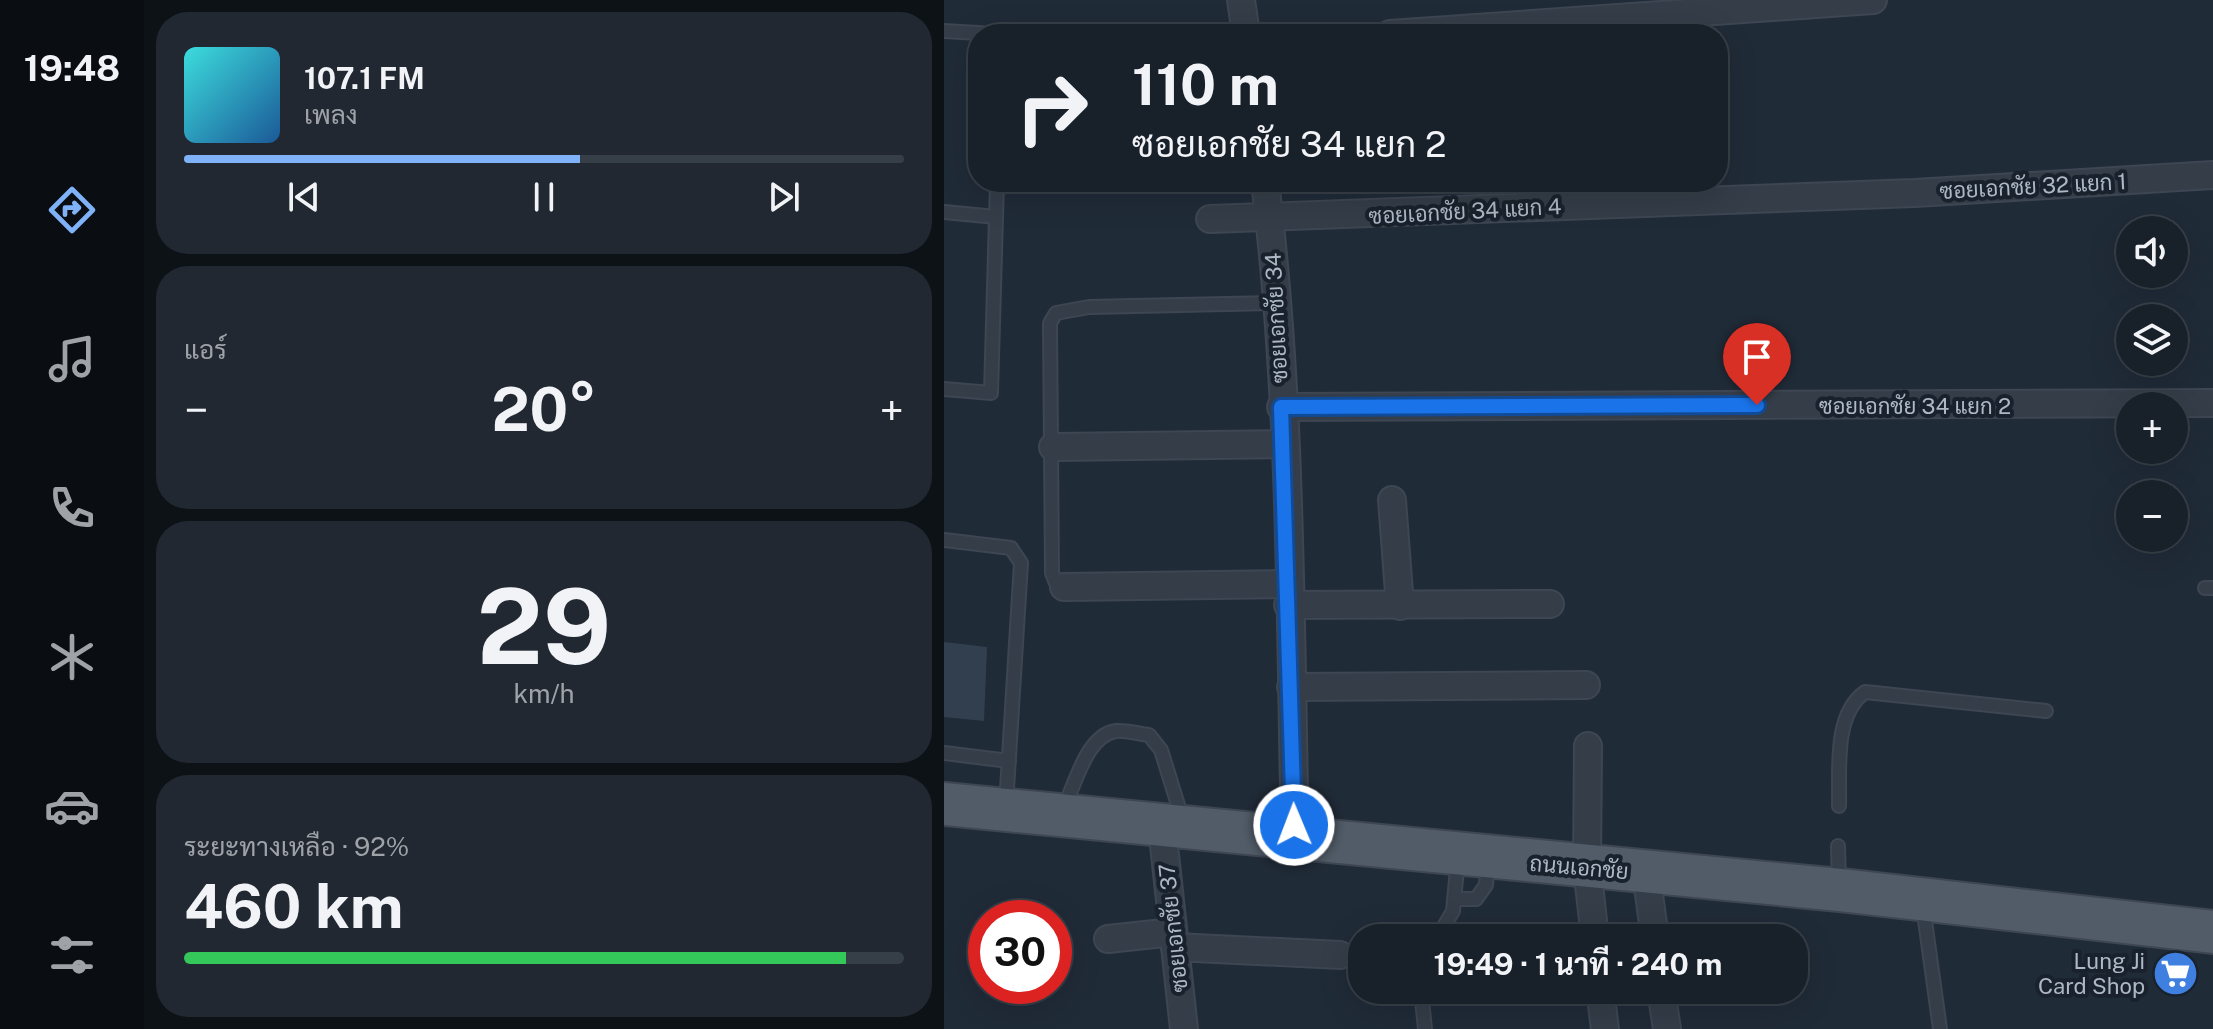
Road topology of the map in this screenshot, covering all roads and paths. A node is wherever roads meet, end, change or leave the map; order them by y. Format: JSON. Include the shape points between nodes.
{"nodes":[{"id":1,"x":1241,"y":0,"type":"edge"},
{"id":2,"x":1865,"y":1,"type":"edge"},
{"id":3,"x":1245,"y":24,"type":"edge"},
{"id":4,"x":1534,"y":24,"type":"edge"},
{"id":5,"x":944,"y":31,"type":"edge"},
{"id":6,"x":968,"y":32,"type":"edge"},
{"id":7,"x":2213,"y":175,"type":"edge"},
{"id":8,"x":997,"y":192,"type":"edge"},
{"id":9,"x":1266,"y":192,"type":"edge"},
{"id":10,"x":1852,"y":194,"type":"joint"},
{"id":11,"x":944,"y":212,"type":"edge"},
{"id":12,"x":996,"y":217,"type":"junction"},
{"id":13,"x":1210,"y":219,"type":"dead end"},
{"id":14,"x":1270,"y":220,"type":"junction"},
{"id":15,"x":1276,"y":303,"type":"junction"},
{"id":16,"x":944,"y":389,"type":"edge"},
{"id":17,"x":2213,"y":403,"type":"edge"},
{"id":18,"x":1281,"y":407,"type":"junction"},
{"id":19,"x":1283,"y":444,"type":"junction"},
{"id":20,"x":1053,"y":447,"type":"junction"},
{"id":21,"x":1392,"y":500,"type":"dead end"},
{"id":22,"x":944,"y":540,"type":"edge"},
{"id":23,"x":1064,"y":587,"type":"joint"},
{"id":24,"x":1288,"y":594,"type":"junction"},
{"id":25,"x":1550,"y":604,"type":"dead end"},
{"id":26,"x":1400,"y":606,"type":"junction"},
{"id":27,"x":1586,"y":685,"type":"dead end"},
{"id":28,"x":1291,"y":687,"type":"junction"},
{"id":29,"x":2046,"y":711,"type":"dead end"},
{"id":30,"x":1588,"y":746,"type":"dead end"},
{"id":31,"x":944,"y":753,"type":"edge"},
{"id":32,"x":1009,"y":761,"type":"junction"},
{"id":33,"x":944,"y":804,"type":"edge"},
{"id":34,"x":1839,"y":806,"type":"dead end"},
{"id":35,"x":1005,"y":811,"type":"junction"},
{"id":36,"x":1060,"y":816,"type":"junction"},
{"id":37,"x":1174,"y":828,"type":"junction"},
{"id":38,"x":1295,"y":839,"type":"junction"},
{"id":39,"x":1838,"y":846,"type":"dead end"},
{"id":40,"x":1473,"y":857,"type":"junction"},
{"id":41,"x":1587,"y":867,"type":"junction"},
{"id":42,"x":1646,"y":873,"type":"junction"},
{"id":43,"x":1840,"y":890,"type":"junction"},
{"id":44,"x":1455,"y":899,"type":"junction"},
{"id":45,"x":1922,"y":899,"type":"junction"},
{"id":46,"x":1445,"y":924,"type":"edge"},
{"id":47,"x":1593,"y":924,"type":"edge"},
{"id":48,"x":1653,"y":924,"type":"edge"},
{"id":49,"x":2213,"y":932,"type":"edge"},
{"id":50,"x":1108,"y":939,"type":"dead end"},
{"id":51,"x":1174,"y":939,"type":"junction"},
{"id":52,"x":1340,"y":955,"type":"dead end"},
{"id":53,"x":1422,"y":1004,"type":"edge"},
{"id":54,"x":1602,"y":1004,"type":"edge"},
{"id":55,"x":1663,"y":1004,"type":"edge"},
{"id":56,"x":1184,"y":1029,"type":"edge"},
{"id":57,"x":1425,"y":1029,"type":"edge"},
{"id":58,"x":1605,"y":1029,"type":"edge"},
{"id":59,"x":1667,"y":1029,"type":"edge"},
{"id":60,"x":1940,"y":1029,"type":"edge"}],
"edges":[{"from":1,"to":3,"type":"street"},
{"from":2,"to":4,"type":"street"},
{"from":5,"to":6,"type":"lane"},
{"from":7,"to":10,"type":"street","name":"ซอยเอกชัย 32 แยก 1"},
{"from":8,"to":12,"type":"lane"},
{"from":9,"to":14,"type":"street","name":"ซอยเอกชัย 34"},
{"from":10,"to":14,"type":"street","name":"ซอยเอกชัย 34 แยก 4"},
{"from":11,"to":12,"type":"lane"},
{"from":12,"to":16,"type":"lane","via":[[991,393]]},
{"from":13,"to":14,"type":"street","name":"ซอยเอกชัย 34 แยก 4"},
{"from":14,"to":15,"type":"street","name":"ซอยเอกชัย 34"},
{"from":15,"to":18,"type":"street","name":"ซอยเอกชัย 34"},
{"from":15,"to":20,"type":"lane","via":[[1089,307],[1056,313],[1050,323]]},
{"from":17,"to":18,"type":"street","name":"ซอยเอกชัย 34 แยก 2"},
{"from":18,"to":19,"type":"street","name":"ซอยเอกชัย 34"},
{"from":19,"to":20,"type":"street"},
{"from":19,"to":24,"type":"street","name":"ซอยเอกชัย 34"},
{"from":20,"to":23,"type":"lane","via":[[1052,573]]},
{"from":21,"to":26,"type":"street"},
{"from":22,"to":32,"type":"lane","via":[[1011,548],[1021,563]]},
{"from":23,"to":24,"type":"street"},
{"from":24,"to":26,"type":"street"},
{"from":24,"to":28,"type":"street","name":"ซอยเอกชัย 34"},
{"from":25,"to":26,"type":"street"},
{"from":27,"to":28,"type":"street"},
{"from":28,"to":38,"type":"street","name":"ซอยเอกชัย 34"},
{"from":29,"to":34,"type":"lane","via":[[1865,692],[1852,701],[1842,734]]},
{"from":30,"to":41,"type":"street"},
{"from":31,"to":32,"type":"lane"},
{"from":32,"to":35,"type":"lane"},
{"from":33,"to":35,"type":"main road","name":"ถนนเอกชัย"},
{"from":35,"to":36,"type":"main road","name":"ถนนเอกชัย"},
{"from":36,"to":37,"type":"main road","name":"ถนนเอกชัย"},
{"from":36,"to":37,"type":"lane","via":[[1087,756],[1101,736],[1117,731],[1149,735],[1161,750]]},
{"from":37,"to":38,"type":"main road","name":"ถนนเอกชัย"},
{"from":37,"to":51,"type":"street","name":"ซอยเอกชัย 37"},
{"from":38,"to":40,"type":"main road","name":"ถนนเอกชัย"},
{"from":39,"to":43,"type":"lane"},
{"from":40,"to":41,"type":"main road","name":"ถนนเอกชัย"},
{"from":40,"to":44,"type":"lane"},
{"from":40,"to":44,"type":"lane","via":[[1486,885],[1476,899]]},
{"from":41,"to":42,"type":"main road","name":"ถนนเอกชัย"},
{"from":41,"to":47,"type":"street"},
{"from":42,"to":43,"type":"main road","name":"ถนนเอกชัย"},
{"from":42,"to":48,"type":"street"},
{"from":43,"to":45,"type":"main road","name":"ถนนเอกชัย"},
{"from":44,"to":46,"type":"lane"},
{"from":45,"to":49,"type":"main road","name":"ถนนเอกชัย"},
{"from":45,"to":60,"type":"lane"},
{"from":50,"to":51,"type":"street"},
{"from":51,"to":52,"type":"street"},
{"from":51,"to":56,"type":"street","name":"ซอยเอกชัย 37"},
{"from":53,"to":57,"type":"lane"},
{"from":54,"to":58,"type":"street"},
{"from":55,"to":59,"type":"street"}]}
